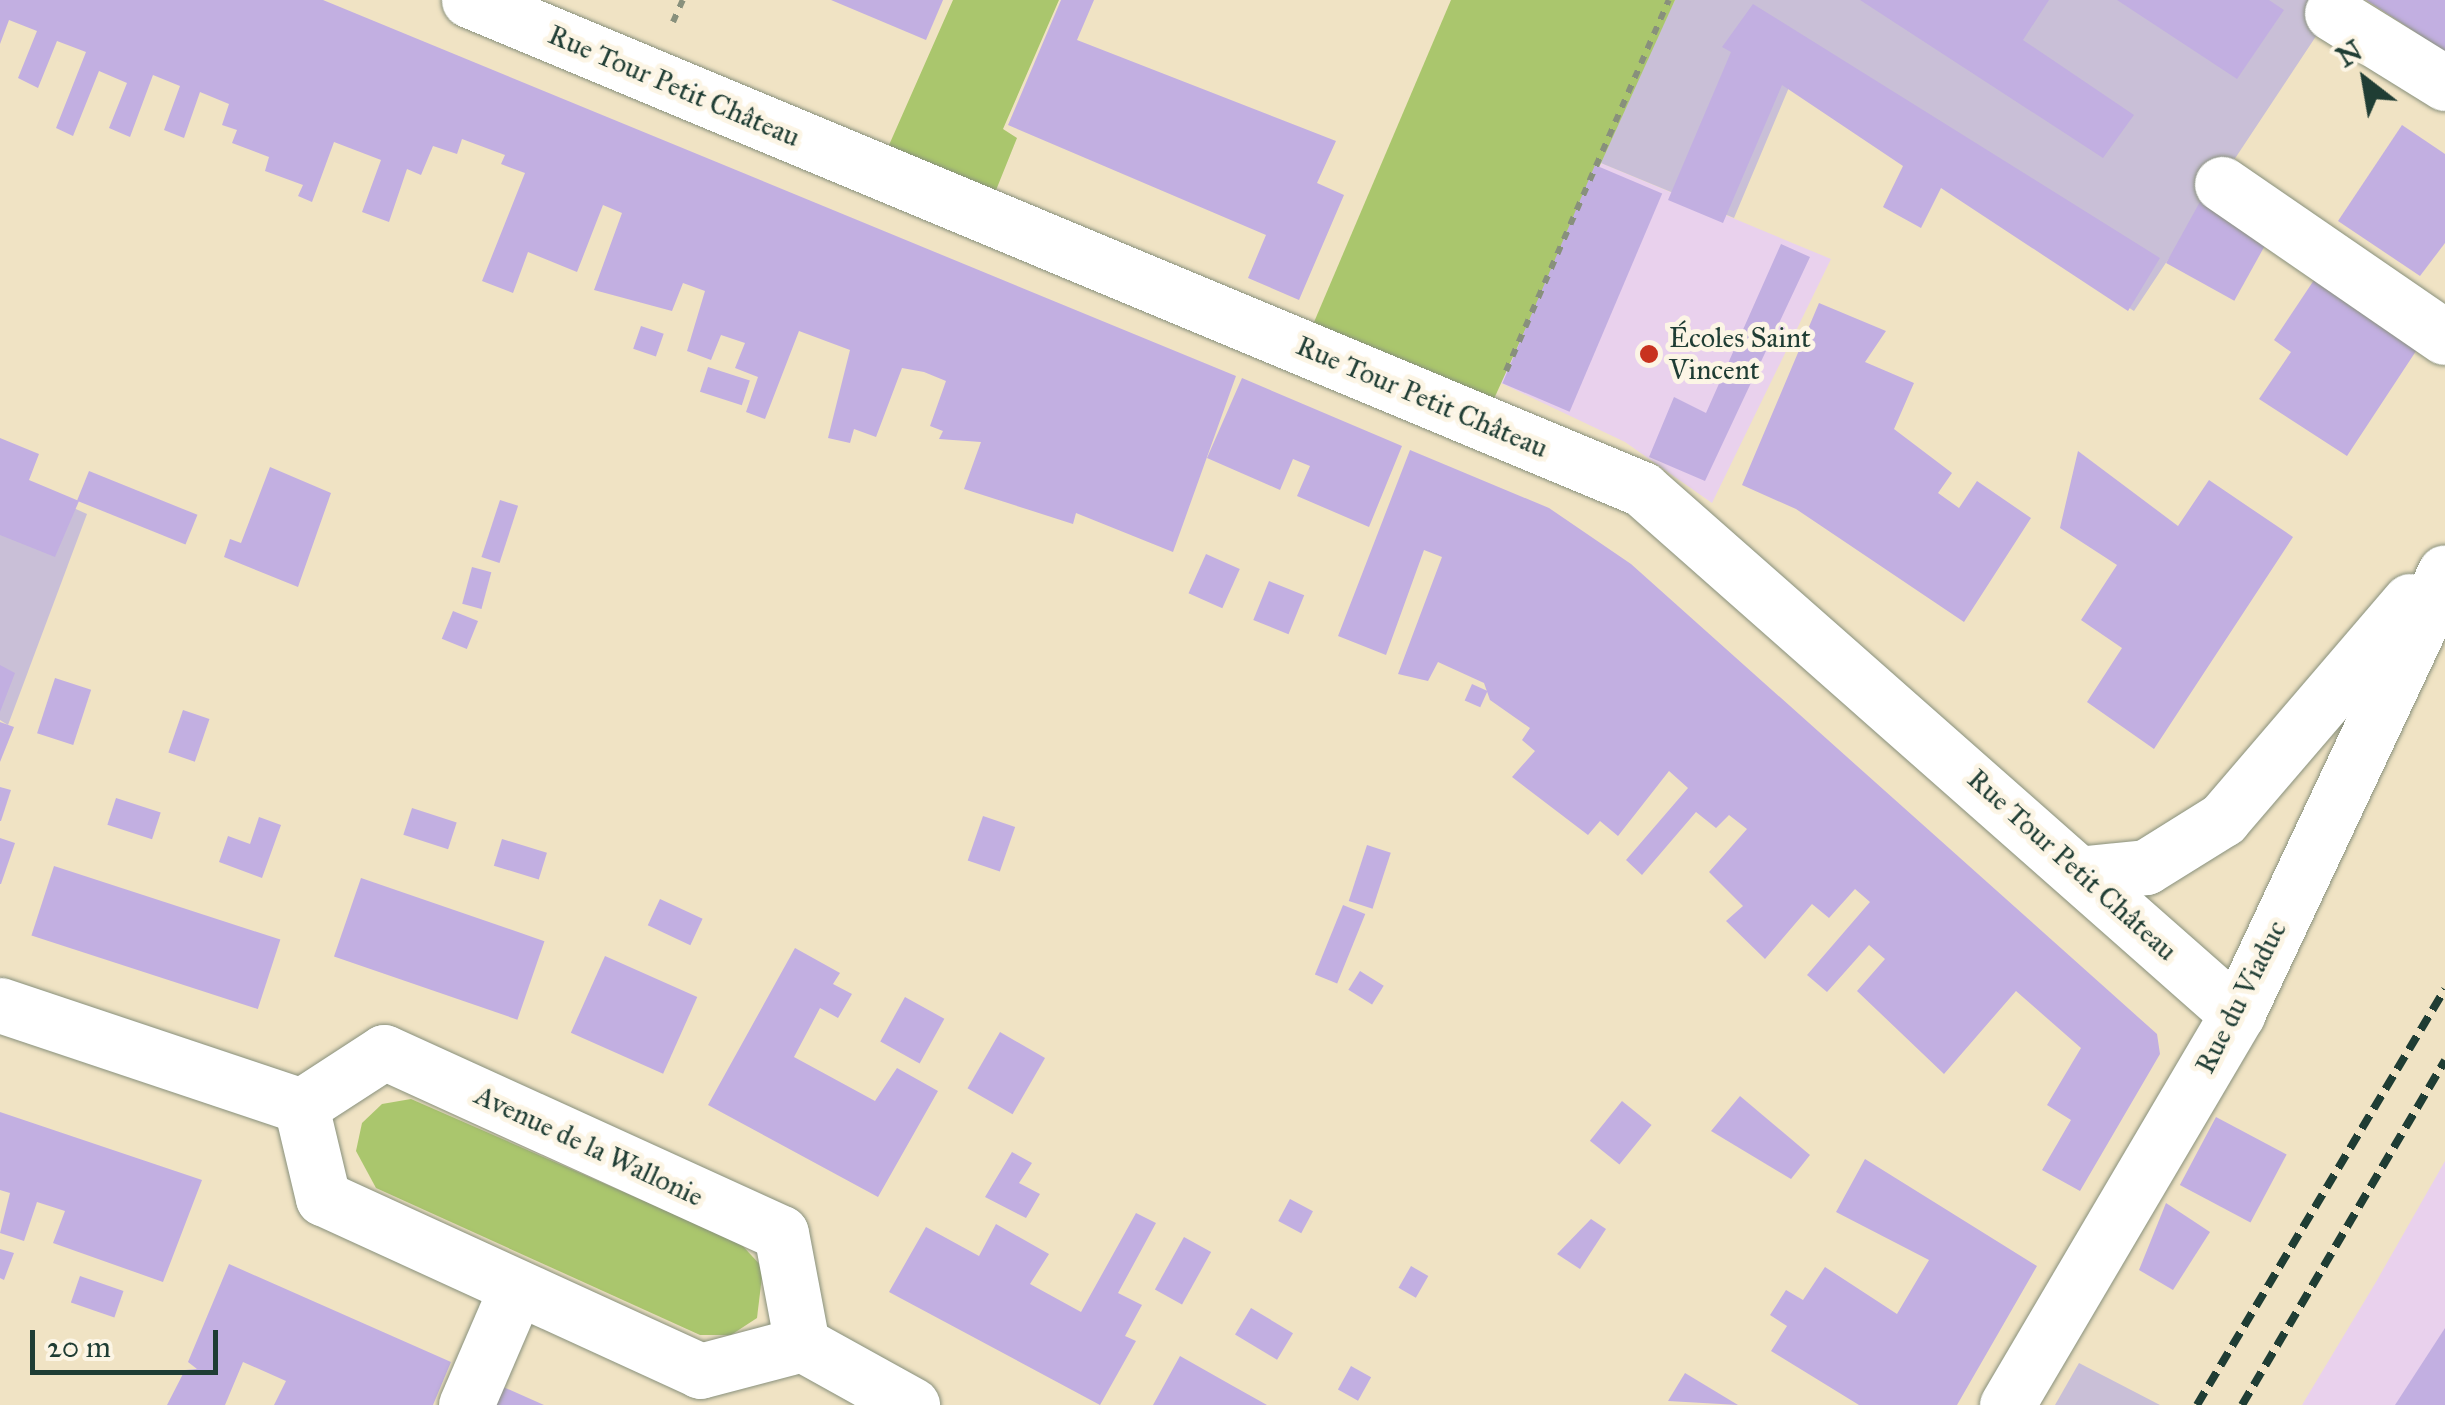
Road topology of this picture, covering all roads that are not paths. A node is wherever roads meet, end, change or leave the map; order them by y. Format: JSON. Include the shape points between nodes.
{"nodes":[{"id":1,"x":469,"y":0,"type":"edge"},
{"id":2,"x":2332,"y":13,"type":"dead end"},
{"id":3,"x":2445,"y":83,"type":"edge"},
{"id":4,"x":2222,"y":184,"type":"dead end"},
{"id":5,"x":2445,"y":337,"type":"edge"},
{"id":6,"x":2445,"y":561,"type":"edge"},
{"id":7,"x":2445,"y":572,"type":"edge"},
{"id":8,"x":2086,"y":874,"type":"junction"},
{"id":9,"x":0,"y":1005,"type":"edge"},
{"id":10,"x":2237,"y":1014,"type":"junction"},
{"id":11,"x":301,"y":1106,"type":"junction"},
{"id":12,"x":515,"y":1290,"type":"junction"},
{"id":13,"x":802,"y":1344,"type":"junction"},
{"id":14,"x":466,"y":1405,"type":"edge"},
{"id":15,"x":912,"y":1405,"type":"edge"},
{"id":16,"x":2007,"y":1405,"type":"edge"}],
"edges":[{"from":1,"to":8,"type":"street","name":"Rue Tour Petit Château","via":[[1642,489]]},
{"from":2,"to":3,"type":"street"},
{"from":4,"to":5,"type":"street"},
{"from":6,"to":8,"type":"street","via":[[2223,819],[2146,867]]},
{"from":7,"to":10,"type":"street","name":"Rue du Viaduc"},
{"from":8,"to":10,"type":"street","name":"Rue Tour Petit Château"},
{"from":9,"to":11,"type":"street"},
{"from":10,"to":16,"type":"street","name":"Rue du Viaduc"},
{"from":11,"to":12,"type":"street","via":[[323,1198]]},
{"from":11,"to":13,"type":"street","name":"Avenue de la Wallonie","via":[[384,1052],[781,1233]]},
{"from":12,"to":13,"type":"street","via":[[700,1372]]},
{"from":12,"to":14,"type":"street"},
{"from":13,"to":15,"type":"street"}]}
